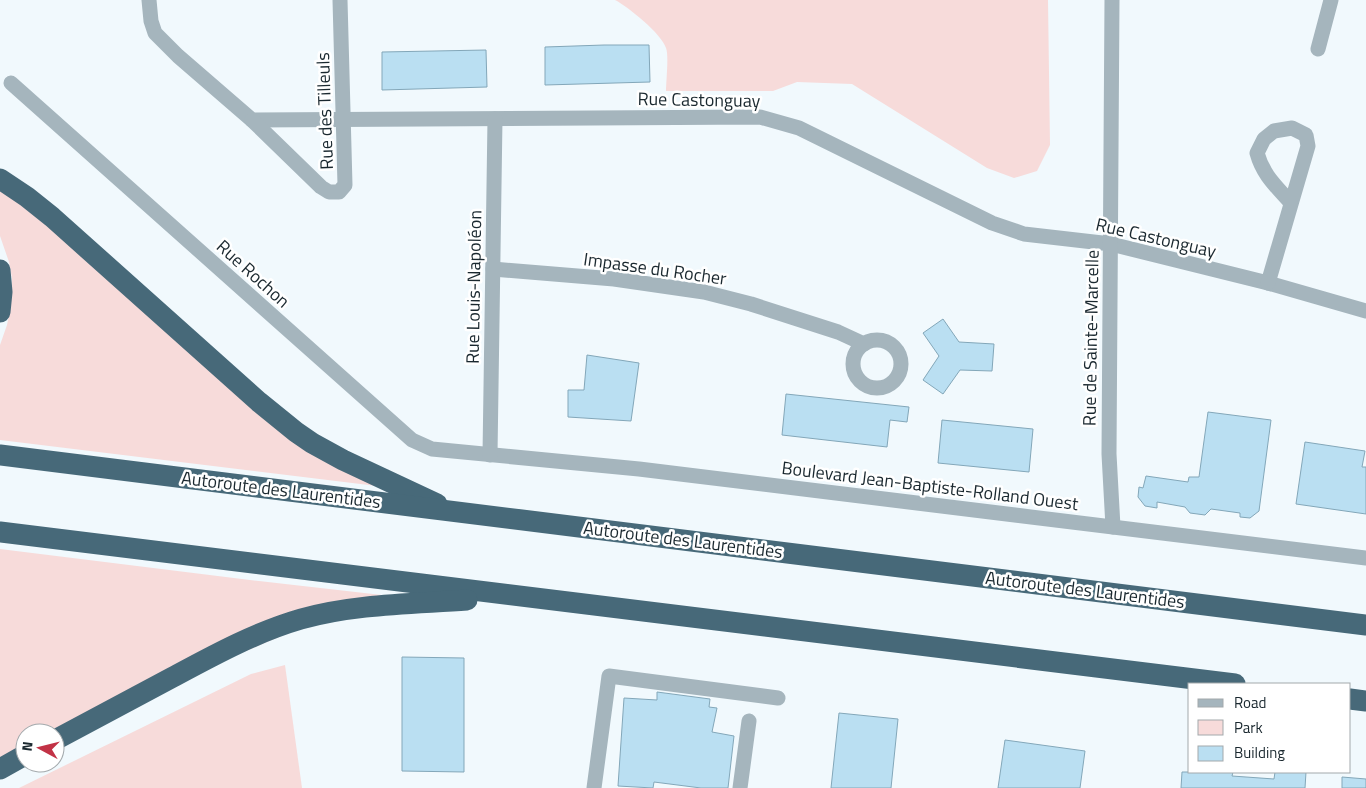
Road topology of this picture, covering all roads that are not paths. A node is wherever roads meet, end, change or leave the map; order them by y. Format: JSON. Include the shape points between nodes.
{"nodes":[{"id":1,"x":149,"y":0,"type":"edge"},
{"id":2,"x":340,"y":0,"type":"edge"},
{"id":3,"x":1112,"y":0,"type":"edge"},
{"id":4,"x":1331,"y":0,"type":"edge"},
{"id":5,"x":1318,"y":49,"type":"dead end"},
{"id":6,"x":11,"y":83,"type":"dead end"},
{"id":7,"x":344,"y":119,"type":"junction"},
{"id":8,"x":495,"y":119,"type":"junction"},
{"id":9,"x":252,"y":120,"type":"junction"},
{"id":10,"x":0,"y":179,"type":"edge"},
{"id":11,"x":1291,"y":203,"type":"junction"},
{"id":12,"x":1111,"y":244,"type":"junction"},
{"id":13,"x":0,"y":270,"type":"edge"},
{"id":14,"x":493,"y":270,"type":"junction"},
{"id":15,"x":1268,"y":283,"type":"junction"},
{"id":16,"x":1366,"y":311,"type":"edge"},
{"id":17,"x":0,"y":312,"type":"edge"},
{"id":18,"x":864,"y":344,"type":"dead end"},
{"id":19,"x":0,"y":455,"type":"edge"},
{"id":20,"x":490,"y":455,"type":"junction"},
{"id":21,"x":453,"y":512,"type":"junction"},
{"id":22,"x":1113,"y":526,"type":"junction"},
{"id":23,"x":0,"y":532,"type":"edge"},
{"id":24,"x":1366,"y":558,"type":"edge"},
{"id":25,"x":515,"y":596,"type":"junction"},
{"id":26,"x":1366,"y":625,"type":"edge"},
{"id":27,"x":1227,"y":683,"type":"edge"},
{"id":28,"x":778,"y":698,"type":"dead end"},
{"id":29,"x":1351,"y":699,"type":"edge"},
{"id":30,"x":1366,"y":701,"type":"edge"},
{"id":31,"x":749,"y":721,"type":"dead end"},
{"id":32,"x":65,"y":735,"type":"edge"},
{"id":33,"x":15,"y":761,"type":"edge"},
{"id":34,"x":0,"y":769,"type":"edge"},
{"id":35,"x":594,"y":788,"type":"edge"},
{"id":36,"x":740,"y":788,"type":"edge"}],
"edges":[{"from":1,"to":9,"type":"street","via":[[155,33]]},
{"from":2,"to":7,"type":"street","name":"Rue des Tilleuls"},
{"from":3,"to":12,"type":"street","name":"Rue de Sainte-Marcelle"},
{"from":4,"to":5,"type":"street"},
{"from":6,"to":20,"type":"street","name":"Rue Rochon","via":[[412,440],[432,449]]},
{"from":7,"to":8,"type":"street","name":"Rue Castonguay"},
{"from":7,"to":9,"type":"street","name":"Rue Castonguay"},
{"from":7,"to":9,"type":"street","name":"Rue des Tilleuls","via":[[345,185],[339,192],[329,192],[321,187]]},
{"from":8,"to":12,"type":"street","name":"Rue Castonguay","via":[[760,117],[799,128],[992,223],[1024,234]]},
{"from":8,"to":14,"type":"street","name":"Rue Louis-Napoléon"},
{"from":10,"to":21,"type":"highway","via":[[52,217],[296,432],[343,460]]},
{"from":11,"to":11,"type":"street","via":[[1308,146],[1306,135],[1292,128],[1274,131],[1264,138],[1257,153],[1261,168]]},
{"from":11,"to":15,"type":"street"},
{"from":12,"to":15,"type":"street","name":"Rue Castonguay"},
{"from":12,"to":22,"type":"street","name":"Rue de Sainte-Marcelle","via":[[1109,454]]},
{"from":13,"to":17,"type":"highway"},
{"from":14,"to":18,"type":"street","name":"Impasse du Rocher","via":[[614,279],[704,292],[838,332]]},
{"from":14,"to":20,"type":"street","name":"Rue Louis-Napoléon"},
{"from":15,"to":16,"type":"street","name":"Rue Castonguay"},
{"from":19,"to":21,"type":"highway","name":"Autoroute des Laurentides"},
{"from":20,"to":22,"type":"street","name":"Boulevard Jean-Baptiste-Rolland Ouest","via":[[640,469]]},
{"from":21,"to":26,"type":"highway","name":"Autoroute des Laurentides"},
{"from":22,"to":24,"type":"street","name":"Boulevard Jean-Baptiste-Rolland Ouest"},
{"from":23,"to":25,"type":"highway"},
{"from":25,"to":27,"type":"highway"},
{"from":25,"to":32,"type":"highway","via":[[372,607],[300,619],[221,651]]},
{"from":28,"to":35,"type":"street","via":[[608,676]]},
{"from":29,"to":30,"type":"highway"},
{"from":31,"to":36,"type":"street"},
{"from":33,"to":34,"type":"highway"}]}
